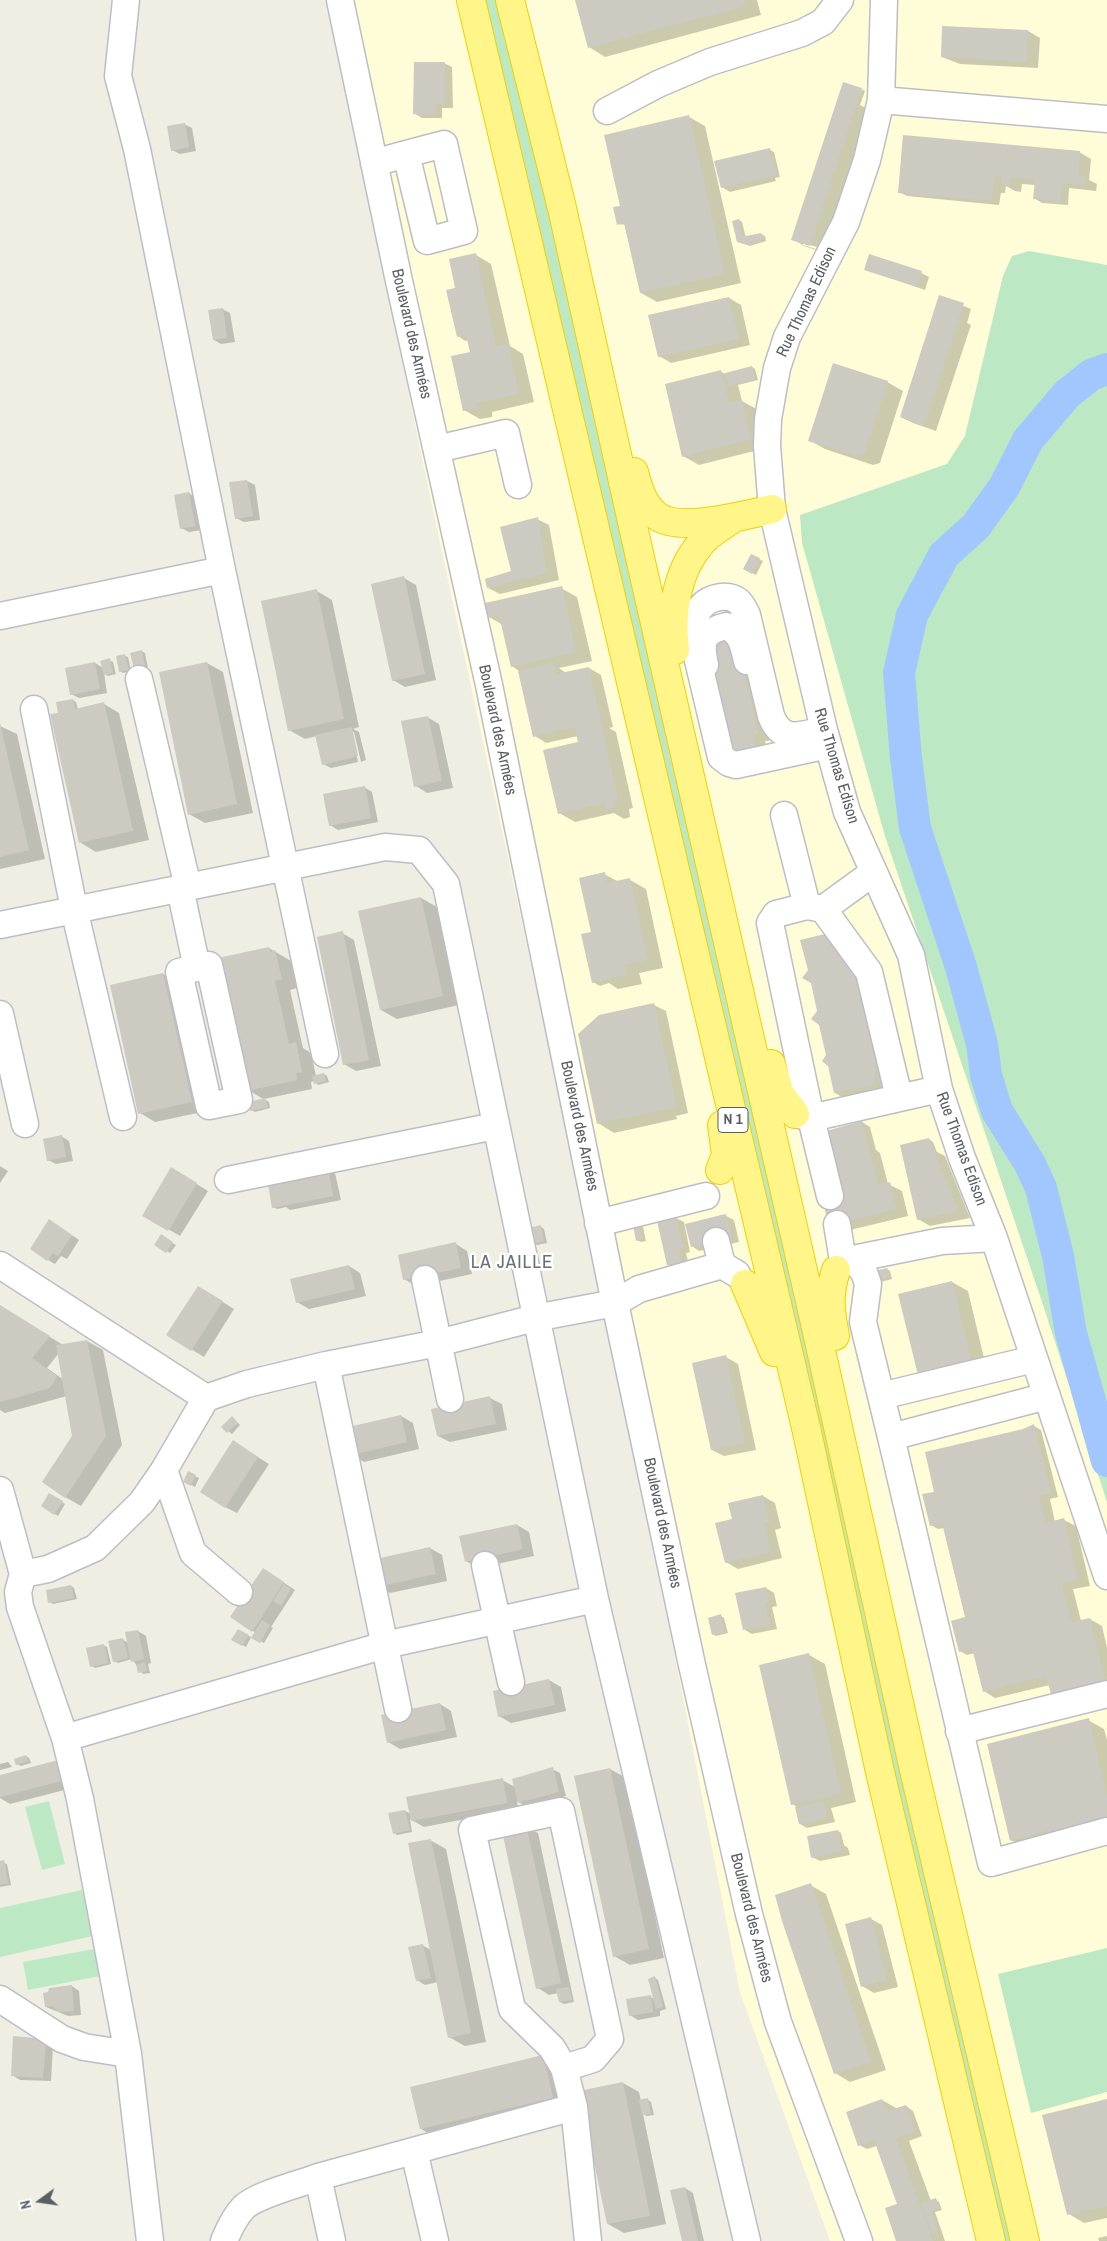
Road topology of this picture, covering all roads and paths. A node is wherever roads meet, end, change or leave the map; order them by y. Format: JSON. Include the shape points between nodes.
{"nodes":[{"id":1,"x":126,"y":0,"type":"edge"},
{"id":2,"x":340,"y":0,"type":"edge"},
{"id":3,"x":471,"y":0,"type":"edge"},
{"id":4,"x":510,"y":0,"type":"edge"},
{"id":5,"x":840,"y":0,"type":"edge"},
{"id":6,"x":884,"y":0,"type":"edge"},
{"id":7,"x":881,"y":100,"type":"junction"},
{"id":8,"x":607,"y":111,"type":"dead end"},
{"id":9,"x":1107,"y":120,"type":"edge"},
{"id":10,"x":406,"y":154,"type":"dead end"},
{"id":11,"x":374,"y":163,"type":"junction"},
{"id":12,"x":562,"y":208,"type":"junction"},
{"id":13,"x":437,"y":449,"type":"junction"},
{"id":14,"x":518,"y":485,"type":"dead end"},
{"id":15,"x":772,"y":509,"type":"junction"},
{"id":16,"x":735,"y":518,"type":"junction"},
{"id":17,"x":222,"y":570,"type":"junction"},
{"id":18,"x":0,"y":616,"type":"edge"},
{"id":19,"x":139,"y":679,"type":"dead end"},
{"id":20,"x":34,"y":709,"type":"dead end"},
{"id":21,"x":826,"y":737,"type":"junction"},
{"id":22,"x":784,"y":814,"type":"dead end"},
{"id":23,"x":704,"y":834,"type":"junction"},
{"id":24,"x":286,"y":867,"type":"junction"},
{"id":25,"x":874,"y":872,"type":"junction"},
{"id":26,"x":184,"y":887,"type":"junction"},
{"id":27,"x":719,"y":903,"type":"junction"},
{"id":28,"x":815,"y":908,"type":"junction"},
{"id":29,"x":74,"y":909,"type":"junction"},
{"id":30,"x":686,"y":916,"type":"junction"},
{"id":31,"x":0,"y":925,"type":"edge"},
{"id":32,"x":197,"y":968,"type":"junction"},
{"id":33,"x":0,"y":1014,"type":"edge"},
{"id":34,"x":325,"y":1054,"type":"dead end"},
{"id":35,"x":939,"y":1089,"type":"junction"},
{"id":36,"x":899,"y":1097,"type":"junction"},
{"id":37,"x":803,"y":1116,"type":"junction"},
{"id":38,"x":123,"y":1117,"type":"dead end"},
{"id":39,"x":25,"y":1124,"type":"dead end"},
{"id":40,"x":495,"y":1126,"type":"junction"},
{"id":41,"x":720,"y":1170,"type":"joint"},
{"id":42,"x":228,"y":1180,"type":"dead end"},
{"id":43,"x":830,"y":1196,"type":"dead end"},
{"id":44,"x":598,"y":1223,"type":"junction"},
{"id":45,"x":837,"y":1224,"type":"dead end"},
{"id":46,"x":714,"y":1230,"type":"junction"},
{"id":47,"x":994,"y":1238,"type":"junction"},
{"id":48,"x":844,"y":1263,"type":"junction"},
{"id":49,"x":0,"y":1265,"type":"edge"},
{"id":50,"x":425,"y":1279,"type":"dead end"},
{"id":51,"x":745,"y":1284,"type":"joint"},
{"id":52,"x":615,"y":1303,"type":"junction"},
{"id":53,"x":535,"y":1318,"type":"junction"},
{"id":54,"x":438,"y":1343,"type":"junction"},
{"id":55,"x":1034,"y":1359,"type":"junction"},
{"id":56,"x":326,"y":1365,"type":"junction"},
{"id":57,"x":882,"y":1396,"type":"junction"},
{"id":58,"x":1047,"y":1396,"type":"junction"},
{"id":59,"x":206,"y":1398,"type":"junction"},
{"id":60,"x":450,"y":1399,"type":"dead end"},
{"id":61,"x":806,"y":1432,"type":"junction"},
{"id":62,"x":891,"y":1437,"type":"junction"},
{"id":63,"x":164,"y":1470,"type":"junction"},
{"id":64,"x":0,"y":1490,"type":"edge"},
{"id":65,"x":864,"y":1545,"type":"junction"},
{"id":66,"x":486,"y":1565,"type":"dead end"},
{"id":67,"x":23,"y":1574,"type":"junction"},
{"id":68,"x":1107,"y":1576,"type":"edge"},
{"id":69,"x":239,"y":1592,"type":"dead end"},
{"id":70,"x":9,"y":1596,"type":"edge"},
{"id":71,"x":595,"y":1599,"type":"junction"},
{"id":72,"x":497,"y":1620,"type":"junction"},
{"id":73,"x":385,"y":1644,"type":"junction"},
{"id":74,"x":511,"y":1682,"type":"dead end"},
{"id":75,"x":1107,"y":1694,"type":"edge"},
{"id":76,"x":398,"y":1709,"type":"dead end"},
{"id":77,"x":959,"y":1731,"type":"junction"},
{"id":78,"x":65,"y":1738,"type":"junction"},
{"id":79,"x":1107,"y":1831,"type":"edge"},
{"id":80,"x":0,"y":1999,"type":"edge"},
{"id":81,"x":128,"y":2054,"type":"junction"},
{"id":82,"x":564,"y":2068,"type":"junction"},
{"id":83,"x":574,"y":2107,"type":"junction"},
{"id":84,"x":414,"y":2151,"type":"junction"},
{"id":85,"x":318,"y":2177,"type":"junction"},
{"id":86,"x":150,"y":2241,"type":"edge"},
{"id":87,"x":224,"y":2241,"type":"edge"},
{"id":88,"x":332,"y":2241,"type":"edge"},
{"id":89,"x":435,"y":2241,"type":"edge"},
{"id":90,"x":588,"y":2241,"type":"edge"},
{"id":91,"x":747,"y":2241,"type":"edge"},
{"id":92,"x":859,"y":2241,"type":"edge"},
{"id":93,"x":991,"y":2241,"type":"edge"},
{"id":94,"x":1025,"y":2241,"type":"edge"}],
"edges":[{"from":1,"to":17,"type":"street","via":[[118,76],[139,158]]},
{"from":2,"to":11,"type":"street","name":"Boulevard des Armées"},
{"from":3,"to":30,"type":"highway","number":"N 1"},
{"from":4,"to":12,"type":"highway","number":"N 1"},
{"from":5,"to":8,"type":"street","via":[[823,22],[802,33],[710,62]]},
{"from":6,"to":7,"type":"street","name":"Rue Thomas Edison"},
{"from":7,"to":9,"type":"street"},
{"from":7,"to":15,"type":"street","name":"Rue Thomas Edison","via":[[846,222],[787,337],[776,368],[767,446]]},
{"from":10,"to":11,"type":"street"},
{"from":11,"to":13,"type":"street","name":"Boulevard des Armées"},
{"from":12,"to":16,"type":"highway","via":[[584,261],[638,489],[645,503],[658,517],[675,523]]},
{"from":12,"to":23,"type":"highway","number":"N 1"},
{"from":13,"to":14,"type":"street","via":[[506,433]]},
{"from":13,"to":44,"type":"street","name":"Boulevard des Armées"},
{"from":15,"to":16,"type":"highway"},
{"from":15,"to":21,"type":"street","name":"Rue Thomas Edison"},
{"from":16,"to":23,"type":"highway","via":[[708,537],[690,560],[679,584],[673,616],[675,651]]},
{"from":17,"to":18,"type":"street"},
{"from":17,"to":24,"type":"street"},
{"from":19,"to":26,"type":"street"},
{"from":20,"to":29,"type":"street"},
{"from":21,"to":21,"type":"street","via":[[794,737],[775,725],[747,615],[739,602],[728,596],[712,598],[700,606],[691,631],[721,757],[736,765]]},
{"from":21,"to":25,"type":"street","name":"Rue Thomas Edison","via":[[847,812]]},
{"from":22,"to":28,"type":"street"},
{"from":23,"to":27,"type":"highway","number":"N 1"},
{"from":24,"to":26,"type":"street"},
{"from":24,"to":34,"type":"street"},
{"from":24,"to":40,"type":"street","via":[[385,847],[419,850],[446,884]]},
{"from":25,"to":28,"type":"street"},
{"from":25,"to":35,"type":"street","name":"Rue Thomas Edison","via":[[911,955]]},
{"from":26,"to":29,"type":"street"},
{"from":26,"to":32,"type":"street"},
{"from":27,"to":37,"type":"highway","via":[[780,1094]]},
{"from":27,"to":65,"type":"highway","number":"N 1"},
{"from":28,"to":36,"type":"street","via":[[869,972]]},
{"from":28,"to":37,"type":"street","via":[[776,914],[770,923]]},
{"from":29,"to":31,"type":"street"},
{"from":29,"to":38,"type":"street"},
{"from":30,"to":41,"type":"highway","via":[[726,1147]]},
{"from":30,"to":61,"type":"highway","number":"N 1"},
{"from":32,"to":32,"type":"street","via":[[179,972],[209,1106],[239,1100],[209,965]]},
{"from":33,"to":39,"type":"street"},
{"from":35,"to":36,"type":"street"},
{"from":35,"to":47,"type":"street","name":"Rue Thomas Edison"},
{"from":36,"to":37,"type":"street"},
{"from":37,"to":43,"type":"street"},
{"from":40,"to":42,"type":"street"},
{"from":40,"to":53,"type":"street"},
{"from":41,"to":46,"type":"street"},
{"from":44,"to":46,"type":"street"},
{"from":44,"to":52,"type":"street","name":"Boulevard des Armées"},
{"from":45,"to":48,"type":"street"},
{"from":46,"to":51,"type":"street"},
{"from":46,"to":52,"type":"street","via":[[639,1289]]},
{"from":47,"to":48,"type":"street","via":[[942,1241]]},
{"from":47,"to":55,"type":"street","name":"Rue Thomas Edison"},
{"from":48,"to":57,"type":"street","via":[[864,1272],[868,1284],[864,1322]]},
{"from":48,"to":65,"type":"highway","via":[[830,1287],[829,1308],[858,1449]]},
{"from":49,"to":59,"type":"street"},
{"from":50,"to":54,"type":"street"},
{"from":51,"to":61,"type":"highway"},
{"from":52,"to":53,"type":"street"},
{"from":52,"to":92,"type":"street","name":"Boulevard des Armées","via":[[749,1914],[778,2022]]},
{"from":53,"to":54,"type":"street"},
{"from":53,"to":71,"type":"street"},
{"from":54,"to":56,"type":"street"},
{"from":54,"to":60,"type":"street"},
{"from":55,"to":57,"type":"street"},
{"from":55,"to":58,"type":"street","name":"Rue Thomas Edison"},
{"from":56,"to":59,"type":"street","via":[[247,1384]]},
{"from":56,"to":73,"type":"street"},
{"from":57,"to":62,"type":"street"},
{"from":58,"to":62,"type":"street"},
{"from":58,"to":68,"type":"street","name":"Rue Thomas Edison"},
{"from":59,"to":63,"type":"street"},
{"from":61,"to":93,"type":"highway","number":"N 1","via":[[880,1772]]},
{"from":62,"to":77,"type":"street"},
{"from":63,"to":67,"type":"street","via":[[142,1502],[95,1548],[48,1569]]},
{"from":63,"to":69,"type":"street","via":[[193,1553]]},
{"from":64,"to":67,"type":"street"},
{"from":65,"to":94,"type":"highway","number":"N 1"},
{"from":66,"to":72,"type":"street"},
{"from":67,"to":70,"type":"street","via":[[18,1592]]},
{"from":70,"to":78,"type":"street"},
{"from":71,"to":72,"type":"street"},
{"from":71,"to":91,"type":"street"},
{"from":72,"to":73,"type":"street"},
{"from":72,"to":74,"type":"street"},
{"from":73,"to":76,"type":"street"},
{"from":73,"to":78,"type":"street"},
{"from":75,"to":77,"type":"street"},
{"from":77,"to":79,"type":"street","via":[[991,1863]]},
{"from":78,"to":81,"type":"street","via":[[80,1799]]},
{"from":80,"to":81,"type":"street","via":[[62,2039],[84,2047]]},
{"from":81,"to":86,"type":"street"},
{"from":82,"to":82,"type":"street","via":[[552,2048],[512,2008],[472,1830],[561,1811],[610,2039],[593,2059]]},
{"from":82,"to":83,"type":"street"},
{"from":83,"to":84,"type":"street"},
{"from":83,"to":90,"type":"street"},
{"from":84,"to":85,"type":"street"},
{"from":84,"to":89,"type":"street"},
{"from":85,"to":87,"type":"street","via":[[245,2206],[230,2225]]},
{"from":85,"to":88,"type":"street"}]}
